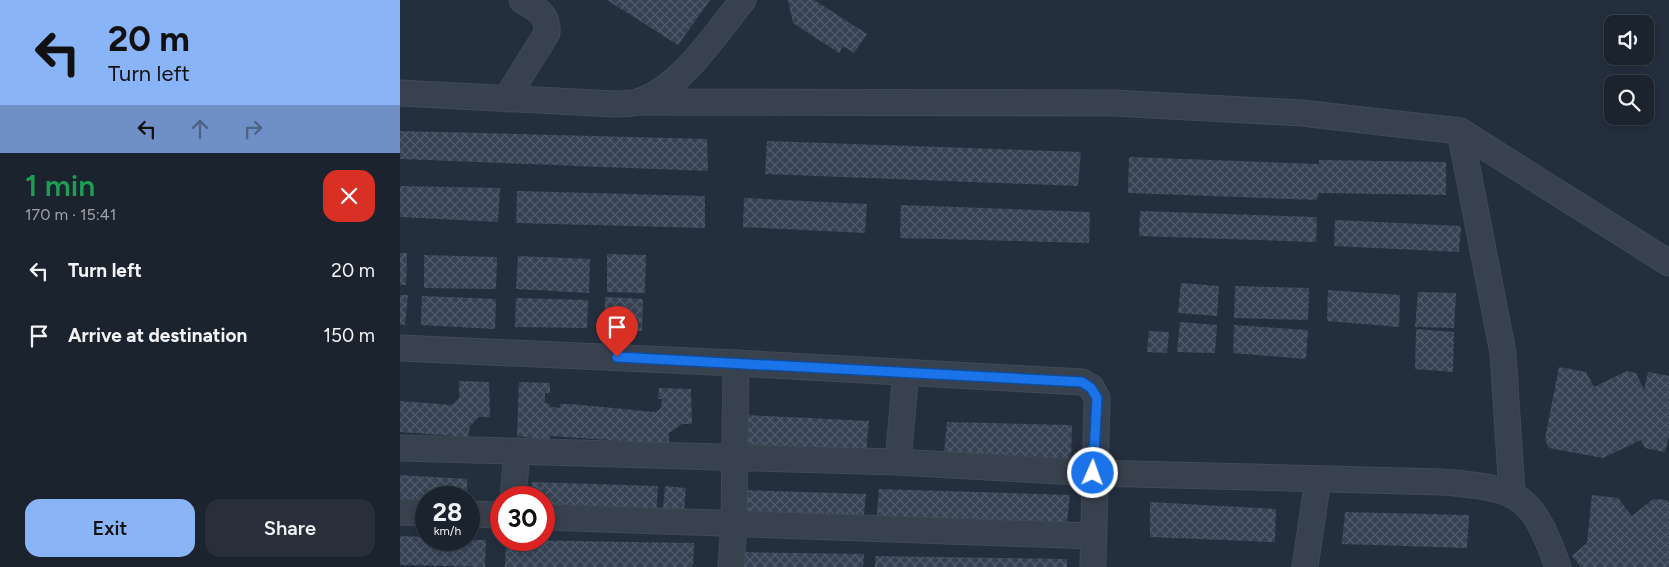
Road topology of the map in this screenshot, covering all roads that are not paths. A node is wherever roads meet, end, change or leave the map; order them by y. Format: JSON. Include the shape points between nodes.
{"nodes":[{"id":1,"x":522,"y":0,"type":"edge"},
{"id":2,"x":743,"y":0,"type":"edge"},
{"id":3,"x":400,"y":93,"type":"edge"},
{"id":4,"x":506,"y":98,"type":"junction"},
{"id":5,"x":638,"y":102,"type":"junction"},
{"id":6,"x":1460,"y":131,"type":"junction"},
{"id":7,"x":1669,"y":263,"type":"edge"},
{"id":8,"x":400,"y":348,"type":"edge"},
{"id":9,"x":736,"y":362,"type":"junction"},
{"id":10,"x":906,"y":372,"type":"junction"},
{"id":11,"x":400,"y":448,"type":"edge"},
{"id":12,"x":517,"y":450,"type":"junction"},
{"id":13,"x":735,"y":457,"type":"junction"},
{"id":14,"x":898,"y":462,"type":"junction"},
{"id":15,"x":1093,"y":473,"type":"junction"},
{"id":16,"x":1318,"y":479,"type":"junction"},
{"id":17,"x":514,"y":486,"type":"edge"},
{"id":18,"x":1512,"y":493,"type":"junction"},
{"id":19,"x":400,"y":512,"type":"edge"},
{"id":20,"x":415,"y":513,"type":"edge"},
{"id":21,"x":555,"y":516,"type":"edge"},
{"id":22,"x":734,"y":522,"type":"junction"},
{"id":23,"x":1093,"y":536,"type":"junction"},
{"id":24,"x":730,"y":567,"type":"edge"},
{"id":25,"x":1093,"y":567,"type":"edge"},
{"id":26,"x":1305,"y":567,"type":"edge"},
{"id":27,"x":1558,"y":567,"type":"edge"}],
"edges":[{"from":1,"to":4,"type":"street","via":[[542,13],[547,21],[547,33]]},
{"from":2,"to":5,"type":"street","via":[[688,68],[664,88]]},
{"from":3,"to":4,"type":"street"},
{"from":4,"to":5,"type":"street","via":[[614,104]]},
{"from":5,"to":6,"type":"street","via":[[1114,103],[1300,113]]},
{"from":6,"to":7,"type":"street"},
{"from":6,"to":18,"type":"street","via":[[1503,353]]},
{"from":8,"to":9,"type":"street"},
{"from":9,"to":10,"type":"street"},
{"from":9,"to":13,"type":"street"},
{"from":10,"to":14,"type":"street"},
{"from":10,"to":15,"type":"street","via":[[1082,382],[1097,398]]},
{"from":11,"to":12,"type":"street"},
{"from":12,"to":13,"type":"street"},
{"from":12,"to":17,"type":"street"},
{"from":13,"to":14,"type":"street"},
{"from":13,"to":22,"type":"street"},
{"from":14,"to":15,"type":"street"},
{"from":15,"to":16,"type":"street"},
{"from":15,"to":23,"type":"street"},
{"from":16,"to":18,"type":"street","via":[[1486,485]]},
{"from":16,"to":26,"type":"street"},
{"from":18,"to":27,"type":"street","via":[[1526,502],[1550,544]]},
{"from":19,"to":20,"type":"street"},
{"from":21,"to":22,"type":"street"},
{"from":22,"to":23,"type":"street"},
{"from":22,"to":24,"type":"street"},
{"from":23,"to":25,"type":"street"}]}
